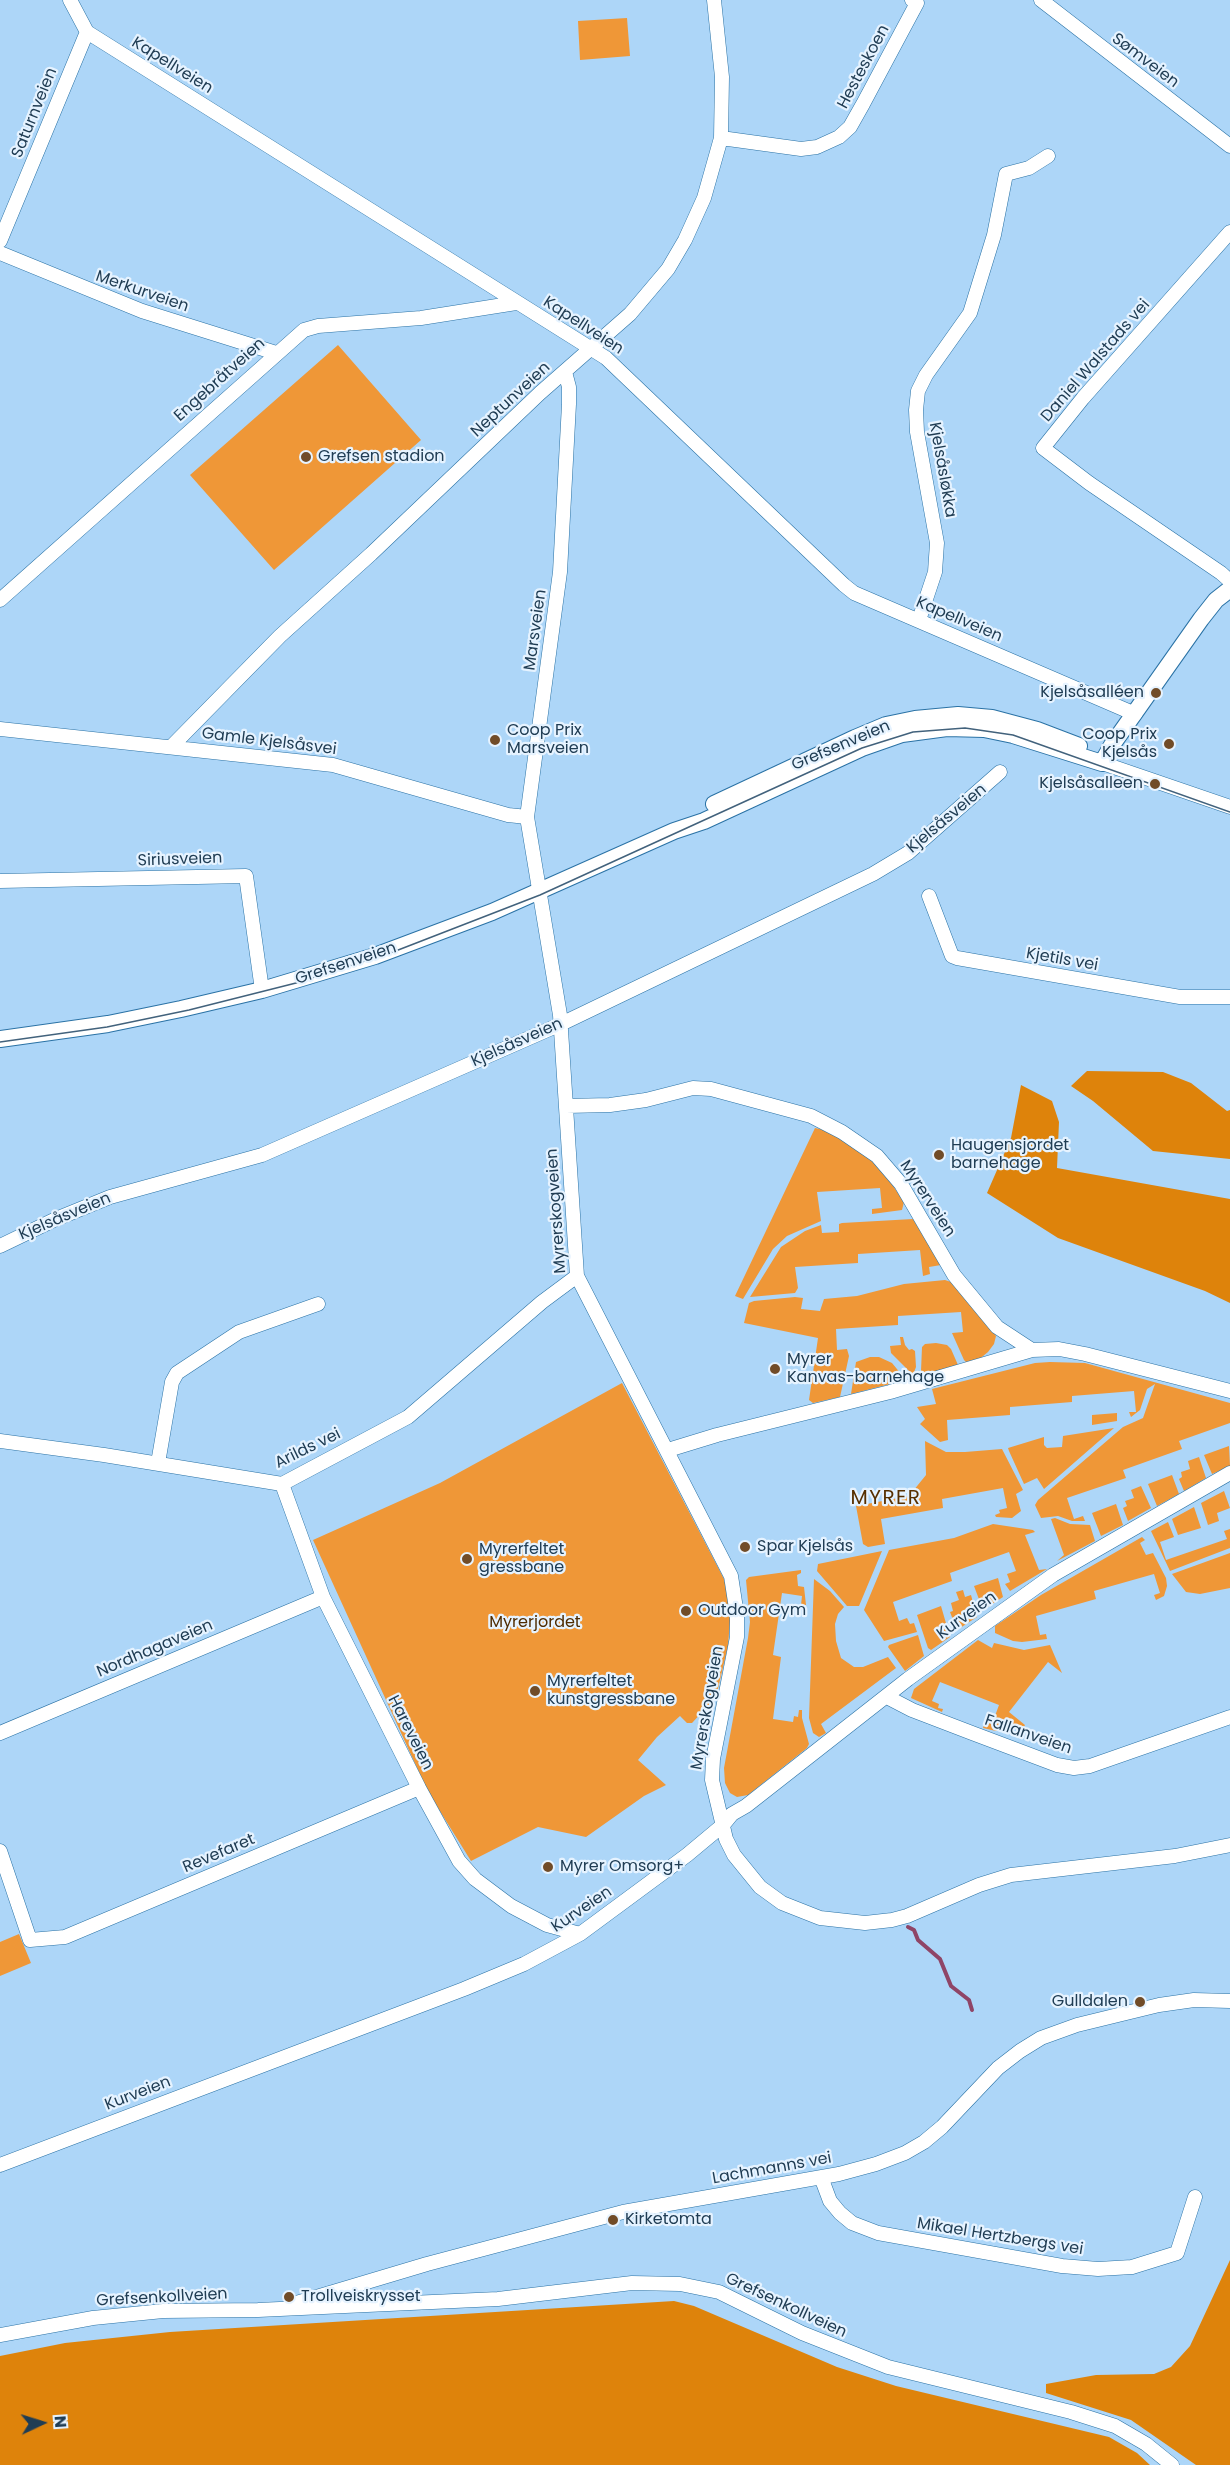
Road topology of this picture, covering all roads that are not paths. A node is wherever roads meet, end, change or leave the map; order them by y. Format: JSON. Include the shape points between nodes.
{"nodes":[{"id":1,"x":70,"y":0,"type":"edge"},
{"id":2,"x":714,"y":0,"type":"edge"},
{"id":3,"x":1041,"y":0,"type":"edge"},
{"id":4,"x":916,"y":1,"type":"edge"},
{"id":5,"x":87,"y":32,"type":"junction"},
{"id":6,"x":721,"y":138,"type":"junction"},
{"id":7,"x":1230,"y":147,"type":"edge"},
{"id":8,"x":1048,"y":156,"type":"dead end"},
{"id":9,"x":1230,"y":232,"type":"edge"},
{"id":10,"x":0,"y":240,"type":"edge"},
{"id":11,"x":0,"y":253,"type":"edge"},
{"id":12,"x":516,"y":303,"type":"junction"},
{"id":13,"x":592,"y":349,"type":"junction"},
{"id":14,"x":276,"y":353,"type":"junction"},
{"id":15,"x":565,"y":372,"type":"junction"},
{"id":16,"x":1230,"y":581,"type":"edge"},
{"id":17,"x":1230,"y":589,"type":"edge"},
{"id":18,"x":0,"y":600,"type":"edge"},
{"id":19,"x":919,"y":620,"type":"junction"},
{"id":20,"x":1135,"y":714,"type":"junction"},
{"id":21,"x":0,"y":729,"type":"edge"},
{"id":22,"x":171,"y":747,"type":"junction"},
{"id":23,"x":1102,"y":763,"type":"junction"},
{"id":24,"x":1000,"y":772,"type":"dead end"},
{"id":25,"x":1230,"y":807,"type":"edge"},
{"id":26,"x":527,"y":818,"type":"junction"},
{"id":27,"x":0,"y":881,"type":"edge"},
{"id":28,"x":539,"y":892,"type":"junction"},
{"id":29,"x":929,"y":896,"type":"dead end"},
{"id":30,"x":262,"y":990,"type":"junction"},
{"id":31,"x":1230,"y":997,"type":"edge"},
{"id":32,"x":561,"y":1024,"type":"junction"},
{"id":33,"x":0,"y":1039,"type":"edge"},
{"id":34,"x":566,"y":1106,"type":"junction"},
{"id":35,"x":0,"y":1246,"type":"edge"},
{"id":36,"x":577,"y":1276,"type":"junction"},
{"id":37,"x":318,"y":1304,"type":"dead end"},
{"id":38,"x":1032,"y":1350,"type":"junction"},
{"id":39,"x":1230,"y":1391,"type":"edge"},
{"id":40,"x":0,"y":1441,"type":"edge"},
{"id":41,"x":668,"y":1450,"type":"junction"},
{"id":42,"x":158,"y":1463,"type":"junction"},
{"id":43,"x":1230,"y":1473,"type":"edge"},
{"id":44,"x":282,"y":1484,"type":"junction"},
{"id":45,"x":323,"y":1597,"type":"junction"},
{"id":46,"x":887,"y":1697,"type":"junction"},
{"id":47,"x":1230,"y":1717,"type":"edge"},
{"id":48,"x":0,"y":1733,"type":"edge"},
{"id":49,"x":419,"y":1788,"type":"junction"},
{"id":50,"x":723,"y":1825,"type":"junction"},
{"id":51,"x":1230,"y":1845,"type":"edge"},
{"id":52,"x":0,"y":1851,"type":"edge"},
{"id":53,"x":580,"y":1934,"type":"junction"},
{"id":54,"x":1230,"y":2001,"type":"edge"},
{"id":55,"x":0,"y":2165,"type":"edge"},
{"id":56,"x":821,"y":2177,"type":"junction"},
{"id":57,"x":1195,"y":2197,"type":"dead end"},
{"id":58,"x":327,"y":2300,"type":"junction"},
{"id":59,"x":0,"y":2335,"type":"edge"},
{"id":60,"x":1172,"y":2465,"type":"edge"}],
"edges":[{"from":1,"to":5,"type":"street"},
{"from":2,"to":6,"type":"street","name":"Neptunveien","via":[[722,77]]},
{"from":3,"to":7,"type":"street","name":"Sømveien"},
{"from":4,"to":6,"type":"street","name":"Hesteskoen","via":[[850,127],[839,137],[801,149]]},
{"from":5,"to":10,"type":"street","name":"Saturnveien"},
{"from":5,"to":12,"type":"street","name":"Kapellveien"},
{"from":6,"to":13,"type":"street","name":"Neptunveien","via":[[704,198],[668,269],[630,314]]},
{"from":8,"to":19,"type":"street","name":"Kjelsåsløkka","via":[[1029,168],[1006,174],[994,235],[970,313],[918,391],[917,432],[937,543],[935,572]]},
{"from":9,"to":16,"type":"street","name":"Daniel Walstads vei","via":[[1043,448]]},
{"from":11,"to":14,"type":"street","name":"Merkurveien","via":[[142,311]]},
{"from":12,"to":13,"type":"street","name":"Kapellveien"},
{"from":12,"to":14,"type":"street","name":"Engebråtveien","via":[[421,318],[318,326],[304,330]]},
{"from":13,"to":15,"type":"street","name":"Neptunveien"},
{"from":13,"to":19,"type":"street","name":"Kapellveien","via":[[618,369],[844,585]]},
{"from":14,"to":18,"type":"street","name":"Engebråtveien"},
{"from":15,"to":22,"type":"street","name":"Neptunveien","via":[[280,636]]},
{"from":15,"to":26,"type":"street","name":"Marsveien","via":[[569,404],[560,572]]},
{"from":17,"to":20,"type":"main road","via":[[1201,619]]},
{"from":19,"to":20,"type":"street","name":"Kapellveien"},
{"from":20,"to":23,"type":"main road"},
{"from":21,"to":22,"type":"street","name":"Gamle Kjelsåsvei"},
{"from":22,"to":26,"type":"street","name":"Gamle Kjelsåsvei","via":[[333,765]]},
{"from":23,"to":25,"type":"street"},
{"from":23,"to":28,"type":"main road","name":"Grefsenveien","via":[[1077,745],[1003,720],[958,715],[915,719],[876,729],[825,751],[701,810],[674,831]]},
{"from":24,"to":32,"type":"street","name":"Kjelsåsveien","via":[[908,853]]},
{"from":26,"to":28,"type":"street","name":"Marsveien"},
{"from":27,"to":30,"type":"street","name":"Siriusveien","via":[[246,876]]},
{"from":28,"to":30,"type":"main road","name":"Grefsenveien","via":[[405,945]]},
{"from":28,"to":32,"type":"street","name":"Myrerskogveien"},
{"from":29,"to":31,"type":"street","name":"Kjetils vei","via":[[952,956],[957,958],[1180,998]]},
{"from":30,"to":33,"type":"main road","name":"Grefsenveien","via":[[146,1017]]},
{"from":32,"to":34,"type":"street","name":"Myrerskogveien"},
{"from":32,"to":35,"type":"street","name":"Kjelsåsveien","via":[[262,1155],[110,1197]]},
{"from":34,"to":36,"type":"street","name":"Myrerskogveien"},
{"from":34,"to":38,"type":"street","name":"Myrerveien","via":[[610,1105],[693,1088],[711,1089],[826,1123],[883,1162],[901,1184],[954,1275],[997,1327]]},
{"from":36,"to":41,"type":"street","name":"Myrerskogveien"},
{"from":36,"to":44,"type":"street","name":"Arilds vei","via":[[408,1417]]},
{"from":37,"to":42,"type":"street","via":[[238,1332],[177,1373],[172,1382]]},
{"from":38,"to":39,"type":"street","via":[[1085,1353]]},
{"from":38,"to":41,"type":"street"},
{"from":40,"to":42,"type":"street","name":"Arilds vei"},
{"from":41,"to":50,"type":"street","name":"Myrerskogveien","via":[[727,1566],[735,1594],[737,1637],[712,1759],[712,1780]]},
{"from":42,"to":44,"type":"street","name":"Arilds vei"},
{"from":43,"to":46,"type":"street","name":"Kurveien","via":[[1053,1575]]},
{"from":44,"to":45,"type":"street","name":"Hareveien"},
{"from":45,"to":48,"type":"street","name":"Nordhagaveien"},
{"from":45,"to":49,"type":"street","name":"Hareveien"},
{"from":46,"to":47,"type":"street","name":"Fallanveien","via":[[972,1733],[1074,1768],[1090,1766]]},
{"from":46,"to":50,"type":"street","name":"Kurveien","via":[[732,1814]]},
{"from":49,"to":52,"type":"street","name":"Revefaret","via":[[65,1937],[30,1940]]},
{"from":49,"to":53,"type":"street","name":"Hareveien","via":[[459,1862],[475,1879],[511,1906],[547,1925]]},
{"from":50,"to":51,"type":"street","name":"Myrerskogveien","via":[[734,1855],[760,1887],[782,1903],[820,1918],[865,1923],[907,1916],[1011,1875],[1175,1856]]},
{"from":50,"to":53,"type":"street","name":"Kurveien"},
{"from":53,"to":55,"type":"street","name":"Kurveien","via":[[524,1964],[464,1989]]},
{"from":54,"to":56,"type":"street","name":"Lachmanns vei","via":[[1159,2005],[1054,2032],[1008,2059],[942,2127],[916,2147],[876,2164]]},
{"from":56,"to":57,"type":"street","name":"Mikael Hertzbergs vei","via":[[830,2201],[840,2213],[852,2223],[878,2233],[1098,2269],[1132,2267],[1177,2253]]},
{"from":56,"to":58,"type":"street","name":"Lachmanns vei","via":[[623,2212]]},
{"from":58,"to":59,"type":"street","name":"Grefsenkollveien","via":[[283,2308],[120,2315]]},
{"from":58,"to":60,"type":"street","name":"Grefsenkollveien","via":[[526,2297],[648,2282],[703,2287],[867,2360],[1115,2426]]}]}
